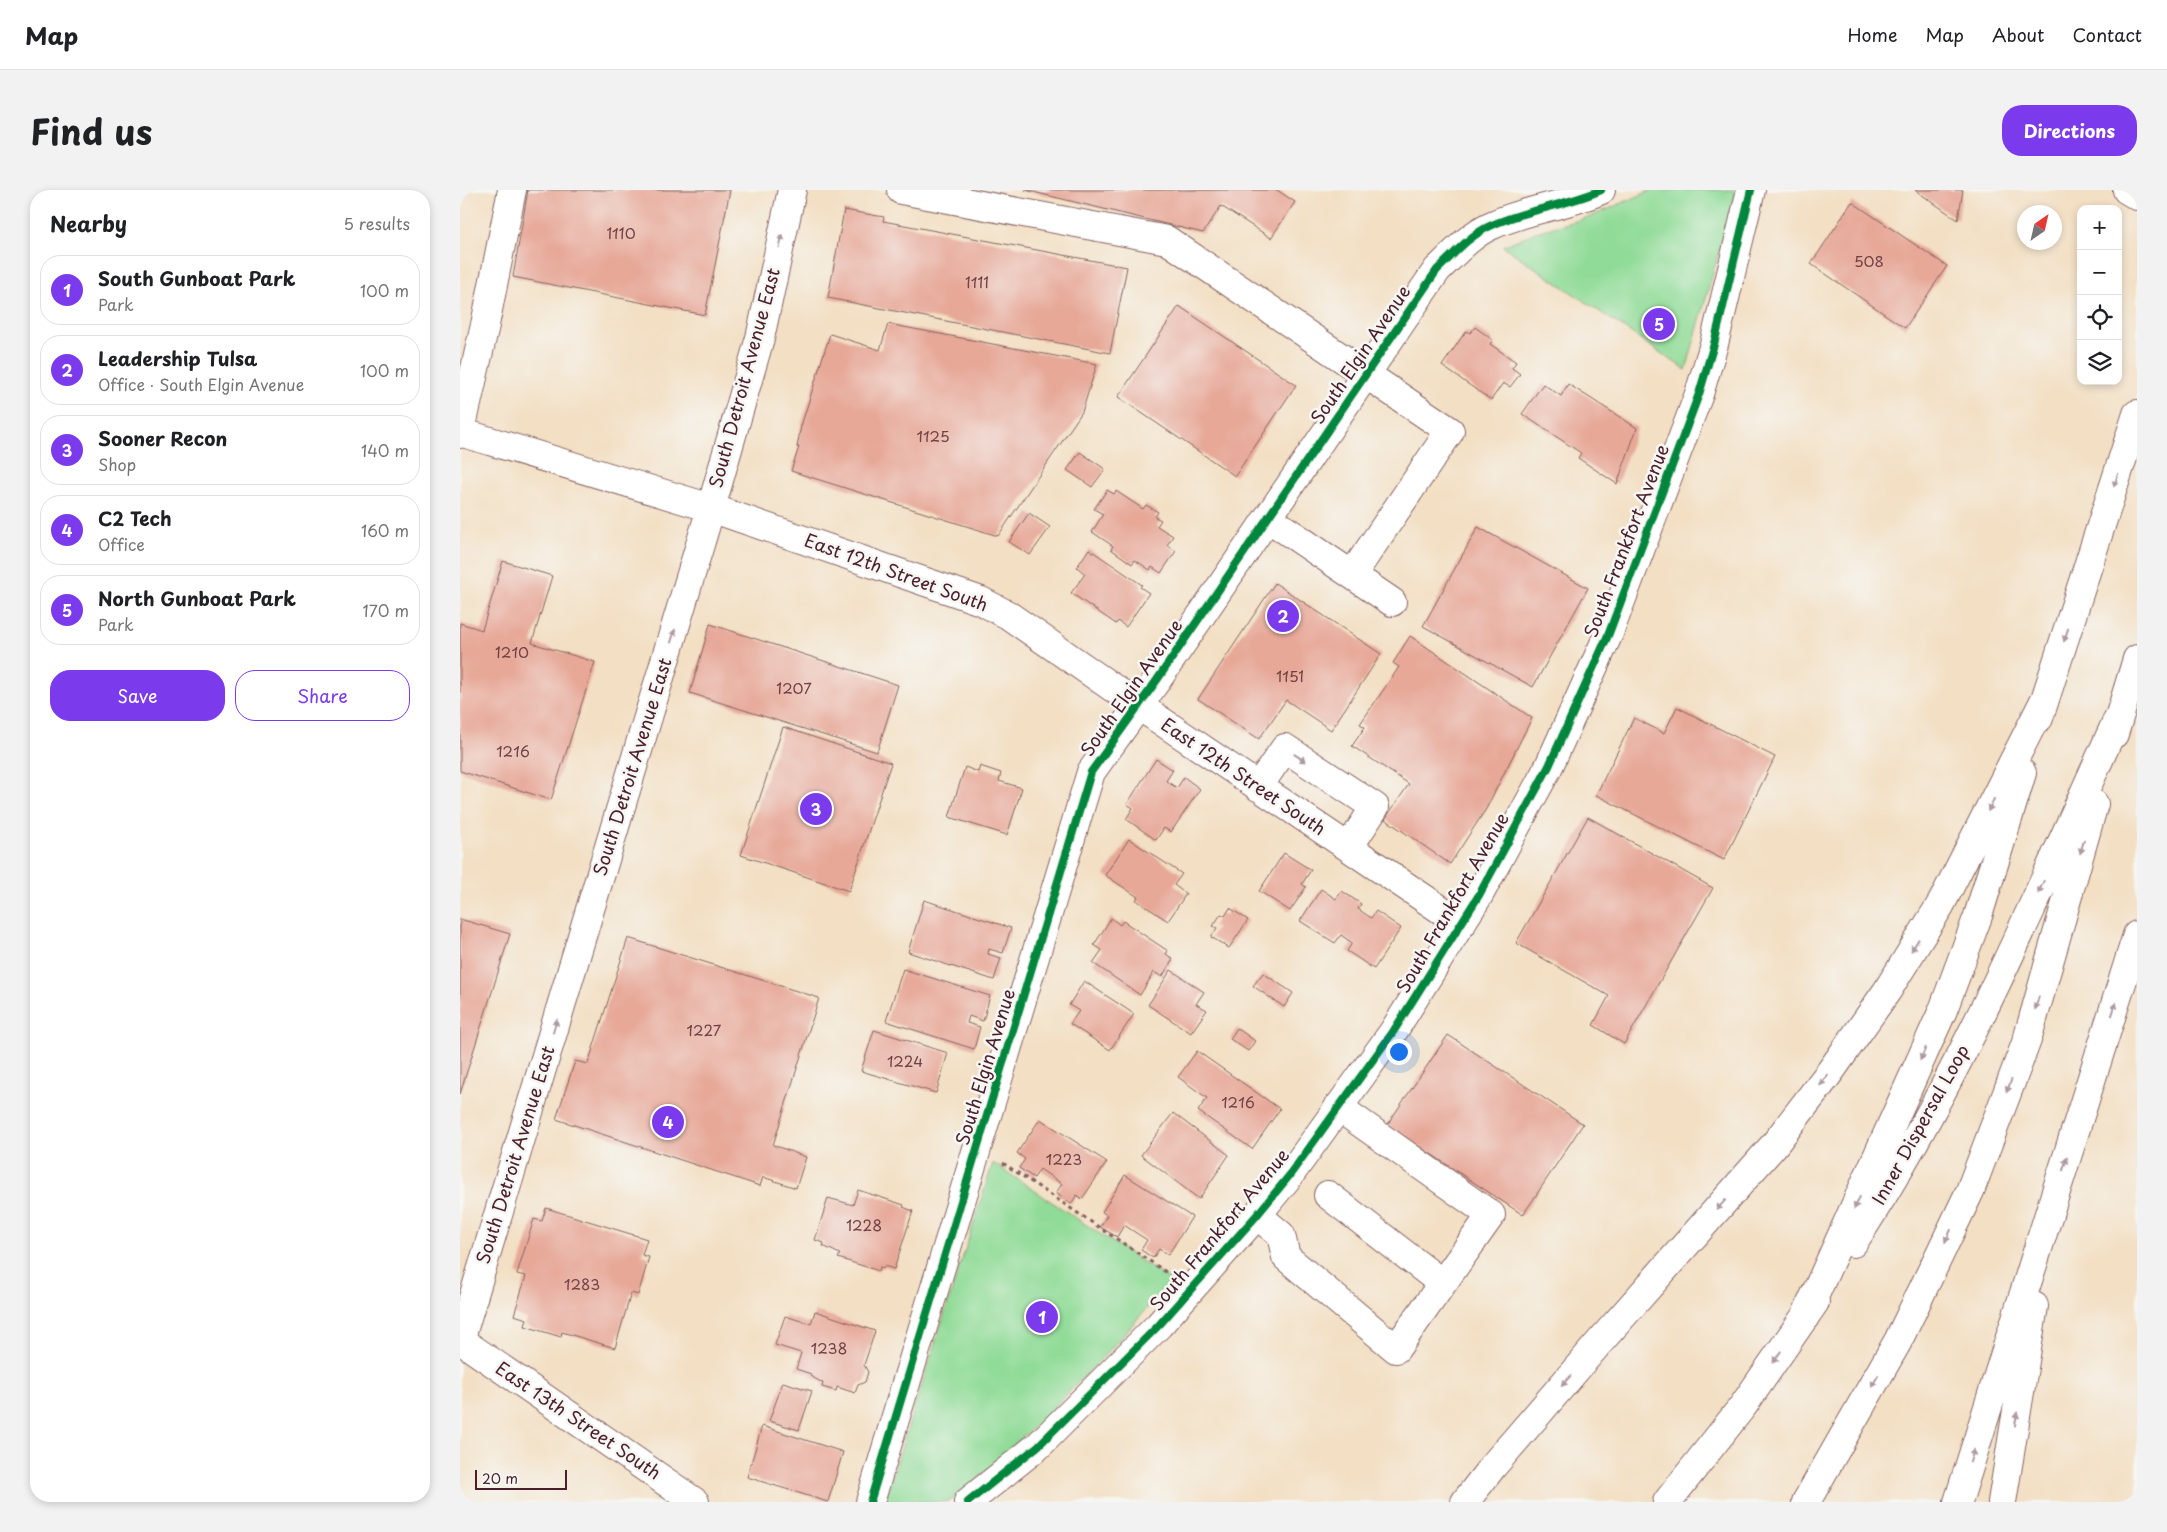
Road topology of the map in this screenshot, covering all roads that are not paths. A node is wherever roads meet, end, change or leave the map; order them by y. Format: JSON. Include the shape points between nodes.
{"nodes":[{"id":1,"x":512,"y":190,"type":"edge"},
{"id":2,"x":792,"y":190,"type":"edge"},
{"id":3,"x":901,"y":190,"type":"edge"},
{"id":4,"x":1601,"y":190,"type":"edge"},
{"id":5,"x":1751,"y":190,"type":"edge"},
{"id":6,"x":2127,"y":190,"type":"edge"},
{"id":7,"x":2137,"y":196,"type":"edge"},
{"id":8,"x":1366,"y":375,"type":"junction"},
{"id":9,"x":2134,"y":424,"type":"edge"},
{"id":10,"x":460,"y":433,"type":"edge"},
{"id":11,"x":711,"y":508,"type":"junction"},
{"id":12,"x":1268,"y":518,"type":"junction"},
{"id":13,"x":1352,"y":575,"type":"junction"},
{"id":14,"x":1392,"y":602,"type":"dead end"},
{"id":15,"x":2137,"y":659,"type":"edge"},
{"id":16,"x":2045,"y":699,"type":"junction"},
{"id":17,"x":1139,"y":706,"type":"junction"},
{"id":18,"x":2119,"y":716,"type":"junction"},
{"id":19,"x":1258,"y":787,"type":"junction"},
{"id":20,"x":1348,"y":848,"type":"junction"},
{"id":21,"x":1462,"y":924,"type":"junction"},
{"id":22,"x":2137,"y":935,"type":"edge"},
{"id":23,"x":1338,"y":1107,"type":"junction"},
{"id":24,"x":1328,"y":1194,"type":"dead end"},
{"id":25,"x":2050,"y":1210,"type":"junction"},
{"id":26,"x":1257,"y":1215,"type":"junction"},
{"id":27,"x":1442,"y":1283,"type":"junction"},
{"id":28,"x":1805,"y":1317,"type":"junction"},
{"id":29,"x":460,"y":1341,"type":"edge"},
{"id":30,"x":695,"y":1502,"type":"edge"},
{"id":31,"x":870,"y":1502,"type":"edge"},
{"id":32,"x":968,"y":1502,"type":"edge"},
{"id":33,"x":1465,"y":1502,"type":"edge"},
{"id":34,"x":1667,"y":1502,"type":"edge"},
{"id":35,"x":1806,"y":1502,"type":"edge"},
{"id":36,"x":1958,"y":1502,"type":"edge"},
{"id":37,"x":2002,"y":1502,"type":"edge"}],
"edges":[{"from":1,"to":10,"type":"main road"},
{"from":11,"to":2,"type":"main road","name":"South Detroit Avenue East","one_way":true,"via":[[760,338]]},
{"from":3,"to":8,"type":"main road","via":[[1167,240]]},
{"from":4,"to":8,"type":"main road","name":"South Elgin Avenue","via":[[1490,226],[1469,241],[1437,270]]},
{"from":5,"to":21,"type":"main road","name":"South Frankfort Avenue","via":[[1699,394],[1609,633],[1549,766]]},
{"from":6,"to":7,"type":"main road"},
{"from":8,"to":12,"type":"main road","name":"South Elgin Avenue"},
{"from":8,"to":13,"type":"main road","via":[[1450,431]]},
{"from":9,"to":16,"type":"main road","one_way":true},
{"from":10,"to":11,"type":"main road","name":"East 12th Street South"},
{"from":11,"to":17,"type":"main road","name":"East 12th Street South","via":[[981,601],[1008,615]]},
{"from":29,"to":11,"type":"main road","name":"South Detroit Avenue East","one_way":true},
{"from":12,"to":13,"type":"main road"},
{"from":12,"to":17,"type":"main road","name":"South Elgin Avenue"},
{"from":13,"to":14,"type":"main road"},
{"from":15,"to":18,"type":"main road"},
{"from":16,"to":28,"type":"main road","one_way":true,"via":[[1978,916],[1943,1010]]},
{"from":16,"to":33,"type":"main road","one_way":true,"via":[[1941,904],[1887,991],[1830,1072],[1774,1145],[1598,1344]]},
{"from":17,"to":19,"type":"main road","name":"East 12th Street South"},
{"from":17,"to":31,"type":"main road","name":"South Elgin Avenue","via":[[1091,772]]},
{"from":18,"to":28,"type":"main road","name":"Inner Dispersal Loop","one_way":true,"via":[[1987,1006],[1934,1108],[1891,1185]]},
{"from":18,"to":35,"type":"main road","one_way":true,"via":[[2027,1040],[1970,1191],[1898,1341]]},
{"from":19,"to":20,"type":"main road","name":"East 12th Street South"},
{"from":19,"to":20,"type":"main road","one_way":true,"via":[[1284,748],[1375,807]]},
{"from":20,"to":21,"type":"main road","name":"East 12th Street South"},
{"from":21,"to":23,"type":"main road","name":"South Frankfort Avenue","via":[[1393,1032]]},
{"from":25,"to":22,"type":"main road","one_way":true},
{"from":23,"to":26,"type":"main road","name":"South Frankfort Avenue"},
{"from":23,"to":27,"type":"main road","via":[[1491,1215]]},
{"from":24,"to":27,"type":"main road"},
{"from":36,"to":25,"type":"main road","one_way":true},
{"from":37,"to":25,"type":"main road","one_way":true},
{"from":26,"to":27,"type":"main road","via":[[1280,1235],[1286,1258],[1396,1350]]},
{"from":26,"to":32,"type":"main road","name":"South Frankfort Avenue","via":[[1159,1325],[1038,1446]]},
{"from":28,"to":34,"type":"main road","name":"Inner Dispersal Loop","one_way":true,"via":[[1743,1406]]},
{"from":29,"to":30,"type":"main road","name":"East 13th Street South"}]}
